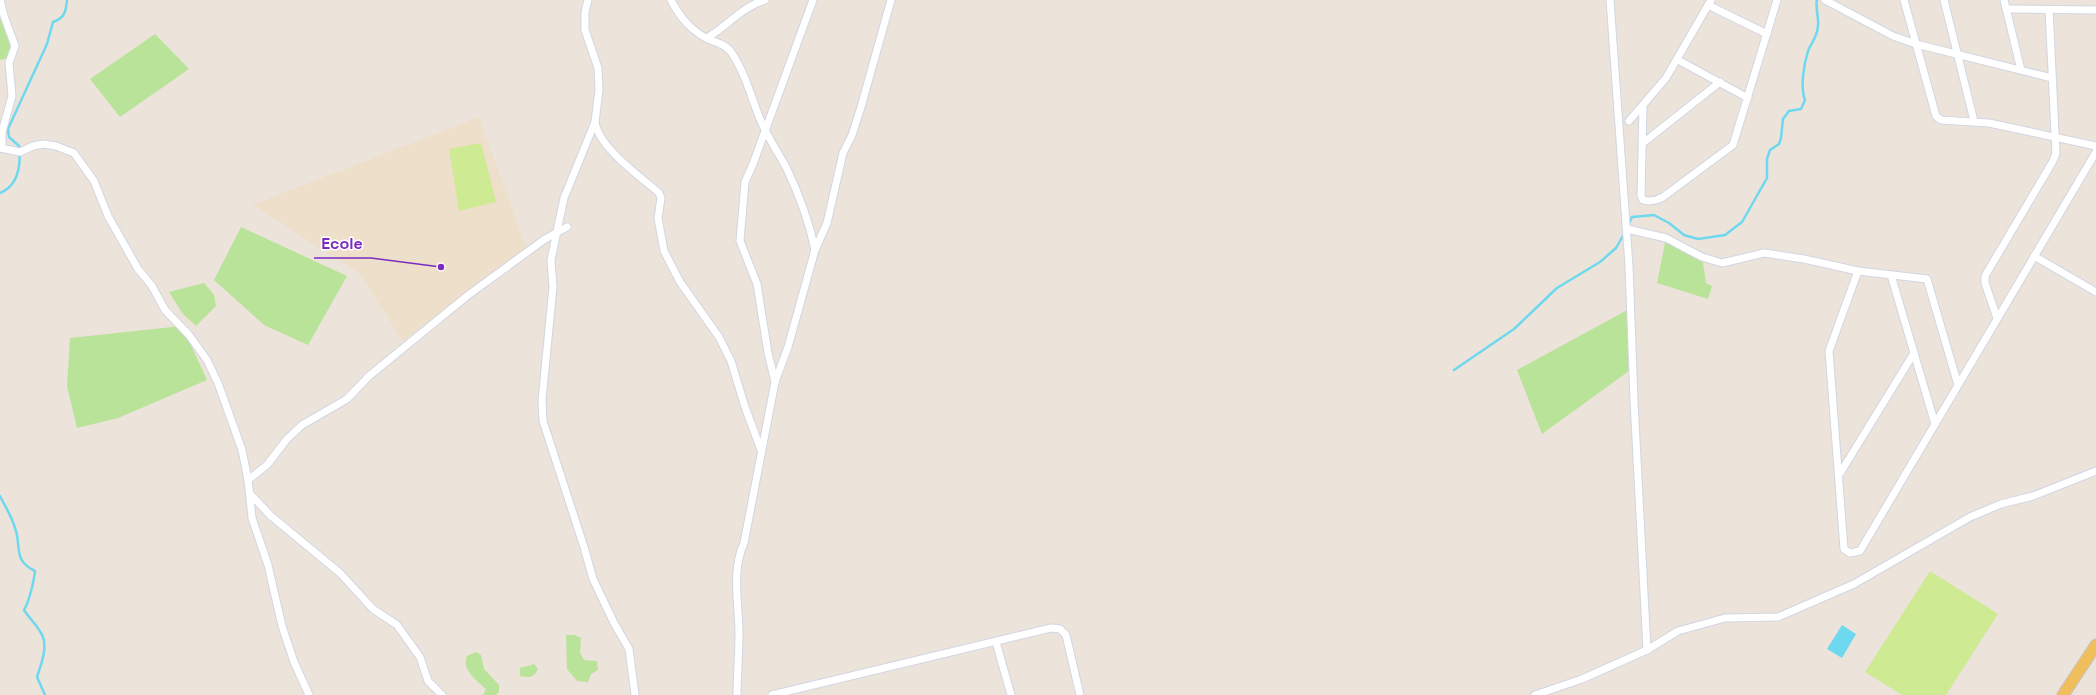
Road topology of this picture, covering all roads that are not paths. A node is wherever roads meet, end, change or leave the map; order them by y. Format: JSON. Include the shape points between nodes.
{"nodes":[{"id":1,"x":0,"y":0,"type":"edge"},
{"id":2,"x":588,"y":0,"type":"edge"},
{"id":3,"x":671,"y":0,"type":"edge"},
{"id":4,"x":765,"y":0,"type":"edge"},
{"id":5,"x":813,"y":0,"type":"edge"},
{"id":6,"x":891,"y":0,"type":"edge"},
{"id":7,"x":1610,"y":0,"type":"edge"},
{"id":8,"x":1777,"y":0,"type":"edge"},
{"id":9,"x":1825,"y":0,"type":"edge"},
{"id":10,"x":1904,"y":0,"type":"edge"},
{"id":11,"x":1944,"y":0,"type":"edge"},
{"id":12,"x":2004,"y":0,"type":"edge"},
{"id":13,"x":1709,"y":2,"type":"edge"},
{"id":14,"x":2006,"y":9,"type":"junction"},
{"id":15,"x":2049,"y":10,"type":"junction"},
{"id":16,"x":2096,"y":10,"type":"edge"},
{"id":17,"x":1767,"y":34,"type":"junction"},
{"id":18,"x":707,"y":38,"type":"junction"},
{"id":19,"x":1916,"y":44,"type":"junction"},
{"id":20,"x":1958,"y":54,"type":"junction"},
{"id":21,"x":1678,"y":60,"type":"junction"},
{"id":22,"x":2021,"y":70,"type":"junction"},
{"id":23,"x":2052,"y":78,"type":"junction"},
{"id":24,"x":1720,"y":82,"type":"junction"},
{"id":25,"x":1748,"y":98,"type":"junction"},
{"id":26,"x":1644,"y":106,"type":"junction"},
{"id":27,"x":1629,"y":121,"type":"dead end"},
{"id":28,"x":1974,"y":121,"type":"junction"},
{"id":29,"x":595,"y":122,"type":"junction"},
{"id":30,"x":764,"y":130,"type":"junction"},
{"id":31,"x":2055,"y":138,"type":"junction"},
{"id":32,"x":1642,"y":143,"type":"junction"},
{"id":33,"x":2096,"y":146,"type":"edge"},
{"id":34,"x":1,"y":148,"type":"edge"},
{"id":35,"x":2096,"y":152,"type":"edge"},
{"id":36,"x":567,"y":227,"type":"dead end"},
{"id":37,"x":1627,"y":229,"type":"junction"},
{"id":38,"x":557,"y":234,"type":"junction"},
{"id":39,"x":815,"y":250,"type":"junction"},
{"id":40,"x":2034,"y":256,"type":"junction"},
{"id":41,"x":1858,"y":272,"type":"junction"},
{"id":42,"x":1891,"y":275,"type":"junction"},
{"id":43,"x":2096,"y":292,"type":"edge"},
{"id":44,"x":1997,"y":318,"type":"junction"},
{"id":45,"x":1914,"y":353,"type":"junction"},
{"id":46,"x":775,"y":382,"type":"junction"},
{"id":47,"x":1958,"y":385,"type":"junction"},
{"id":48,"x":1935,"y":424,"type":"junction"},
{"id":49,"x":762,"y":452,"type":"junction"},
{"id":50,"x":2096,"y":471,"type":"edge"},
{"id":51,"x":1838,"y":475,"type":"junction"},
{"id":52,"x":248,"y":480,"type":"junction"},
{"id":53,"x":250,"y":494,"type":"junction"},
{"id":54,"x":996,"y":642,"type":"junction"},
{"id":55,"x":2096,"y":647,"type":"edge"},
{"id":56,"x":1647,"y":650,"type":"junction"},
{"id":57,"x":309,"y":695,"type":"edge"},
{"id":58,"x":442,"y":695,"type":"edge"},
{"id":59,"x":635,"y":695,"type":"edge"},
{"id":60,"x":737,"y":695,"type":"edge"},
{"id":61,"x":772,"y":695,"type":"edge"},
{"id":62,"x":1011,"y":695,"type":"edge"},
{"id":63,"x":1080,"y":695,"type":"edge"},
{"id":64,"x":1535,"y":695,"type":"edge"},
{"id":65,"x":2063,"y":695,"type":"edge"}],
"edges":[{"from":1,"to":34,"type":"street","via":[[15,46],[9,63],[12,96],[2,132]]},
{"from":2,"to":29,"type":"street","via":[[585,30],[598,68],[599,90]]},
{"from":3,"to":18,"type":"street","via":[[678,15],[688,26]]},
{"from":4,"to":18,"type":"street","via":[[758,2]]},
{"from":5,"to":30,"type":"street"},
{"from":6,"to":39,"type":"street","via":[[852,134],[843,153],[827,223]]},
{"from":7,"to":37,"type":"street"},
{"from":8,"to":17,"type":"street"},
{"from":9,"to":19,"type":"street","via":[[1864,23]]},
{"from":10,"to":19,"type":"street"},
{"from":11,"to":20,"type":"street"},
{"from":12,"to":14,"type":"street"},
{"from":13,"to":17,"type":"street"},
{"from":13,"to":21,"type":"street"},
{"from":14,"to":15,"type":"street"},
{"from":14,"to":22,"type":"street"},
{"from":15,"to":16,"type":"street"},
{"from":15,"to":23,"type":"street"},
{"from":17,"to":25,"type":"street"},
{"from":18,"to":30,"type":"street","via":[[730,50]]},
{"from":19,"to":20,"type":"street"},
{"from":19,"to":28,"type":"street","via":[[1936,116],[1941,120]]},
{"from":20,"to":22,"type":"street"},
{"from":20,"to":28,"type":"street"},
{"from":21,"to":24,"type":"street"},
{"from":21,"to":26,"type":"street"},
{"from":22,"to":23,"type":"street"},
{"from":23,"to":31,"type":"street"},
{"from":24,"to":25,"type":"street"},
{"from":24,"to":32,"type":"street"},
{"from":25,"to":32,"type":"street","via":[[1733,146],[1656,201],[1643,200],[1641,196]]},
{"from":26,"to":27,"type":"street"},
{"from":26,"to":32,"type":"street"},
{"from":28,"to":31,"type":"street"},
{"from":29,"to":38,"type":"street","via":[[564,198]]},
{"from":29,"to":49,"type":"street","via":[[596,132],[627,167],[659,193],[658,218],[664,250],[680,282],[719,337],[731,361]]},
{"from":30,"to":39,"type":"street","via":[[797,192],[810,227]]},
{"from":30,"to":46,"type":"street","via":[[745,182],[740,241],[757,284]]},
{"from":31,"to":33,"type":"street"},
{"from":31,"to":44,"type":"street","via":[[2056,153],[2053,161],[1985,276]]},
{"from":34,"to":52,"type":"street","via":[[20,152],[43,144],[74,153],[94,181],[108,216],[138,269],[152,286],[165,310],[207,360],[242,450]]},
{"from":35,"to":40,"type":"street"},
{"from":36,"to":38,"type":"street"},
{"from":37,"to":41,"type":"street","via":[[1666,238],[1702,257],[1722,263],[1764,253],[1804,259]]},
{"from":37,"to":56,"type":"street"},
{"from":38,"to":52,"type":"street","via":[[525,253],[467,296],[369,376],[347,399],[302,425],[287,438],[267,465]]},
{"from":38,"to":59,"type":"street","via":[[551,260],[553,287],[542,400],[543,421],[589,567],[614,623],[629,649]]},
{"from":39,"to":46,"type":"street","via":[[788,347]]},
{"from":40,"to":43,"type":"street"},
{"from":40,"to":44,"type":"street"},
{"from":41,"to":42,"type":"street"},
{"from":41,"to":51,"type":"street","via":[[1829,351]]},
{"from":42,"to":45,"type":"street"},
{"from":42,"to":47,"type":"street","via":[[1927,279]]},
{"from":44,"to":47,"type":"street"},
{"from":45,"to":48,"type":"street"},
{"from":45,"to":51,"type":"street"},
{"from":46,"to":49,"type":"street"},
{"from":47,"to":48,"type":"street"},
{"from":48,"to":51,"type":"street","via":[[1860,551],[1850,553],[1844,549]]},
{"from":49,"to":60,"type":"street","via":[[744,543],[738,556]]},
{"from":50,"to":56,"type":"street","via":[[1970,517],[1854,584],[1778,617],[1725,618],[1678,631]]},
{"from":52,"to":53,"type":"street"},
{"from":53,"to":57,"type":"street","via":[[252,518],[268,565],[282,626]]},
{"from":53,"to":58,"type":"street","via":[[271,516],[329,562],[373,609],[397,625],[420,657],[428,681]]},
{"from":54,"to":61,"type":"street"},
{"from":54,"to":62,"type":"street"},
{"from":54,"to":63,"type":"street","via":[[1051,628],[1060,629],[1066,635]]},
{"from":55,"to":65,"type":"main road"},
{"from":56,"to":64,"type":"street","via":[[1582,679]]}]}
